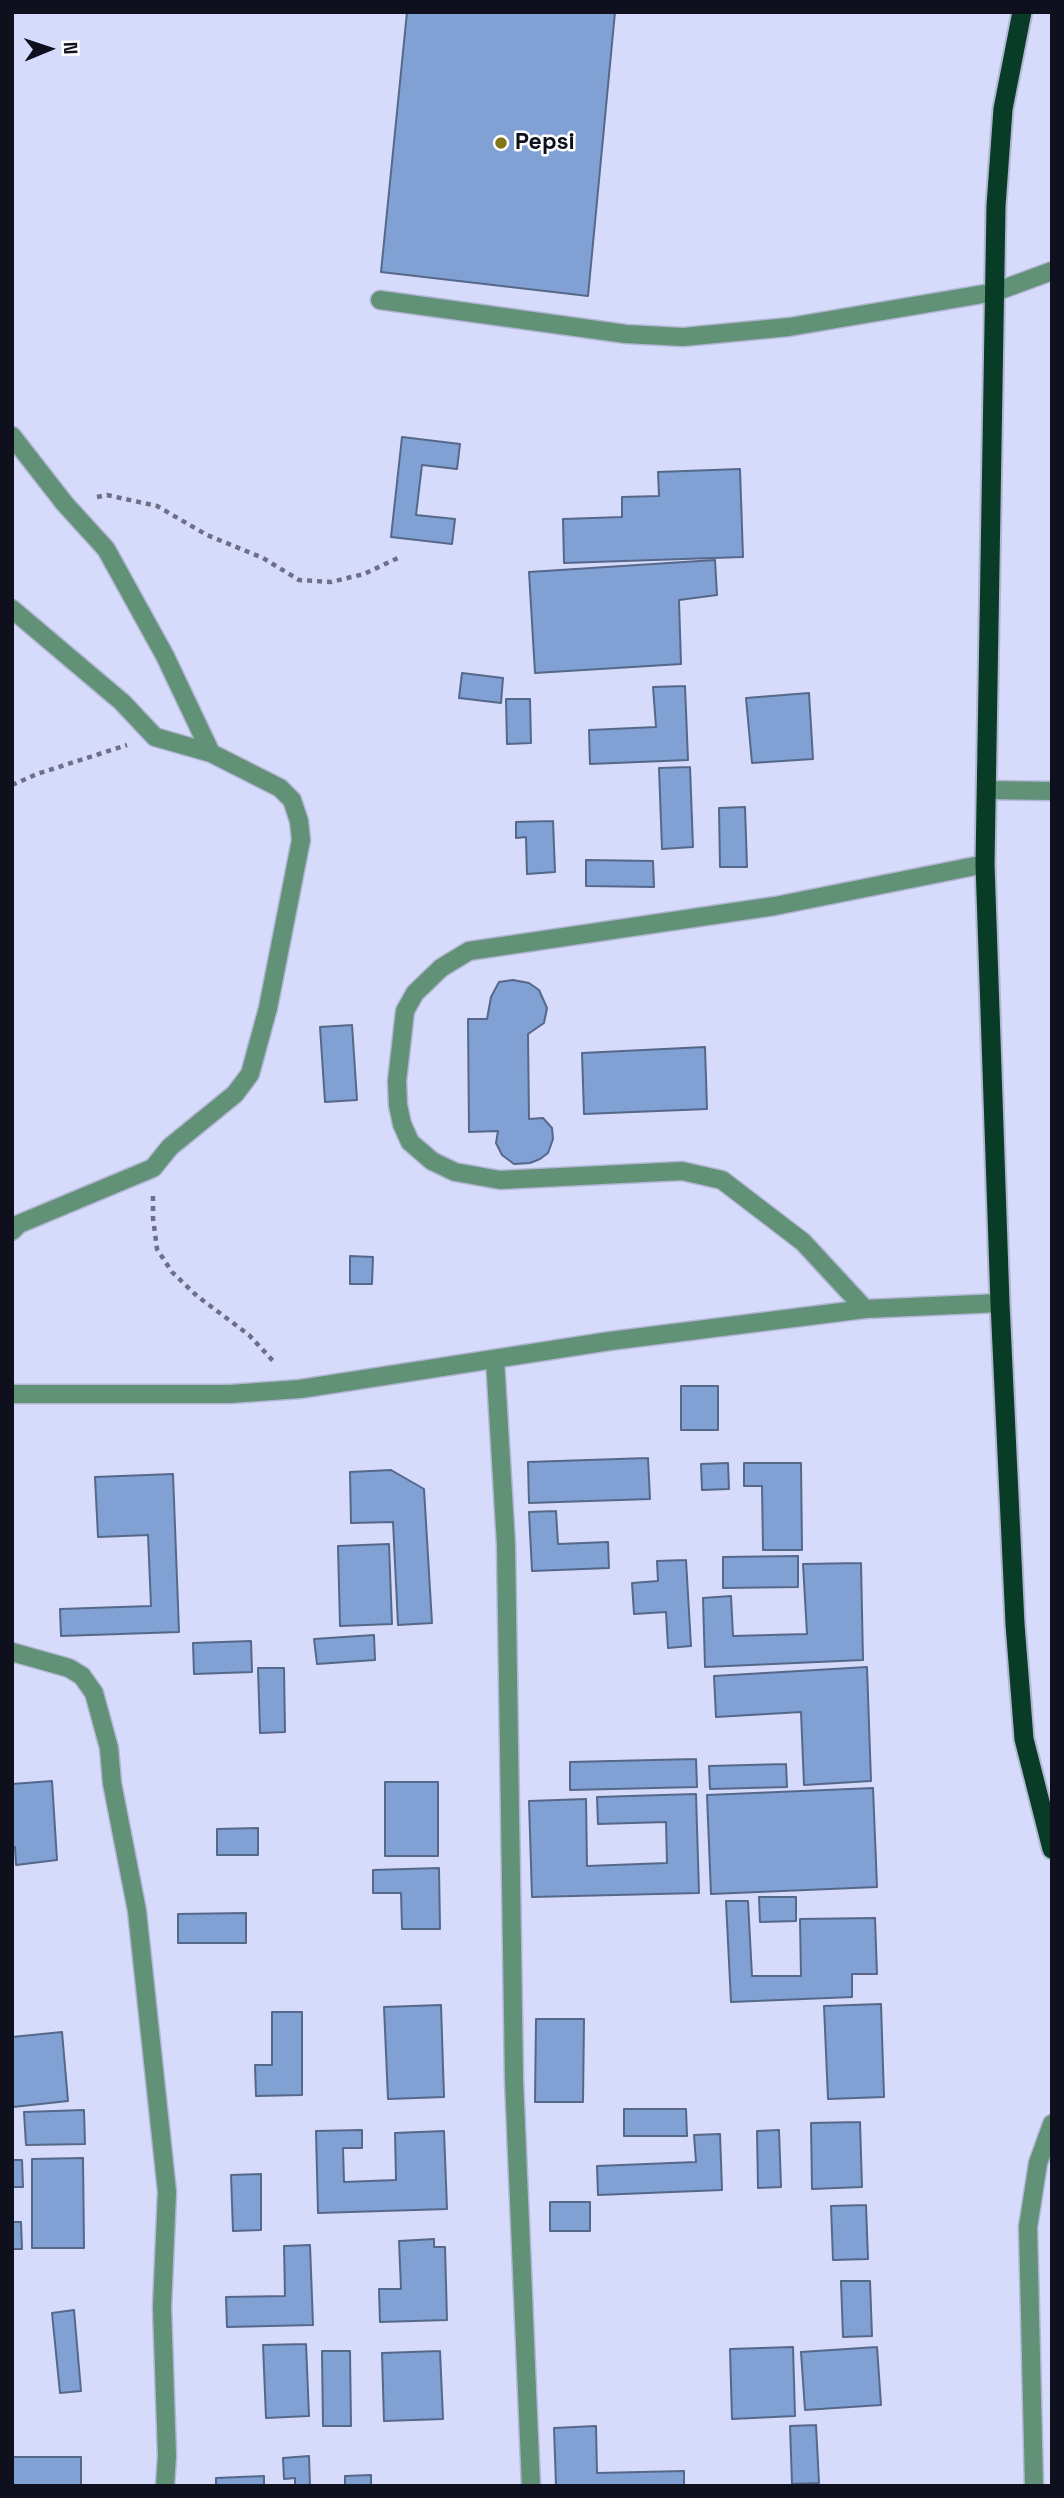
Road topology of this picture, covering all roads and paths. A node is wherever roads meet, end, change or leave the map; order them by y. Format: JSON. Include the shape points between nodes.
{"nodes":[{"id":1,"x":1022,"y":12,"type":"edge"},
{"id":2,"x":1052,"y":271,"type":"edge"},
{"id":3,"x":995,"y":292,"type":"junction"},
{"id":4,"x":380,"y":300,"type":"dead end"},
{"id":5,"x":12,"y":436,"type":"edge"},
{"id":6,"x":65,"y":504,"type":"junction"},
{"id":7,"x":400,"y":557,"type":"dead end"},
{"id":8,"x":12,"y":609,"type":"edge"},
{"id":9,"x":155,"y":737,"type":"junction"},
{"id":10,"x":211,"y":753,"type":"junction"},
{"id":11,"x":12,"y":785,"type":"edge"},
{"id":12,"x":987,"y":790,"type":"junction"},
{"id":13,"x":1052,"y":790,"type":"edge"},
{"id":14,"x":985,"y":864,"type":"junction"},
{"id":15,"x":153,"y":1168,"type":"junction"},
{"id":16,"x":12,"y":1231,"type":"edge"},
{"id":17,"x":1000,"y":1303,"type":"junction"},
{"id":18,"x":864,"y":1309,"type":"junction"},
{"id":19,"x":495,"y":1359,"type":"junction"},
{"id":20,"x":300,"y":1389,"type":"junction"},
{"id":21,"x":12,"y":1394,"type":"edge"},
{"id":22,"x":12,"y":1653,"type":"edge"},
{"id":23,"x":1052,"y":1849,"type":"edge"},
{"id":24,"x":1052,"y":2124,"type":"edge"},
{"id":25,"x":165,"y":2486,"type":"edge"},
{"id":26,"x":531,"y":2486,"type":"edge"},
{"id":27,"x":1034,"y":2486,"type":"edge"}],
"edges":[{"from":1,"to":3,"type":"highway","via":[[1003,108]]},
{"from":2,"to":3,"type":"street"},
{"from":3,"to":4,"type":"street","via":[[789,327],[683,337],[626,334]]},
{"from":3,"to":12,"type":"highway"},
{"from":5,"to":6,"type":"street"},
{"from":6,"to":7,"type":"path","via":[[107,495],[156,506],[299,580],[331,582],[364,574]]},
{"from":6,"to":10,"type":"street","via":[[106,549]]},
{"from":8,"to":9,"type":"street","via":[[122,702]]},
{"from":9,"to":10,"type":"street"},
{"from":9,"to":11,"type":"path"},
{"from":10,"to":15,"type":"street","via":[[280,788],[292,800],[301,840],[268,1008],[250,1074],[235,1094],[170,1147]]},
{"from":12,"to":13,"type":"street"},
{"from":12,"to":14,"type":"highway"},
{"from":14,"to":17,"type":"highway"},
{"from":14,"to":18,"type":"street","via":[[775,906],[469,951],[441,968],[415,993],[405,1012],[398,1105],[410,1142],[432,1161],[455,1172],[500,1180],[682,1171],[722,1180],[803,1241]]},
{"from":15,"to":16,"type":"street","via":[[19,1224]]},
{"from":15,"to":20,"type":"path","via":[[157,1249],[172,1272],[249,1335]]},
{"from":17,"to":18,"type":"street"},
{"from":17,"to":23,"type":"highway","via":[[1024,1739]]},
{"from":18,"to":19,"type":"street"},
{"from":19,"to":20,"type":"street"},
{"from":19,"to":26,"type":"street","via":[[506,1545],[514,2080]]},
{"from":20,"to":21,"type":"street","via":[[230,1394]]},
{"from":22,"to":25,"type":"street","via":[[69,1668],[82,1676],[94,1692],[108,1748],[137,1911],[167,2192],[162,2307]]},
{"from":24,"to":27,"type":"street","via":[[1038,2163],[1028,2227]]}]}
